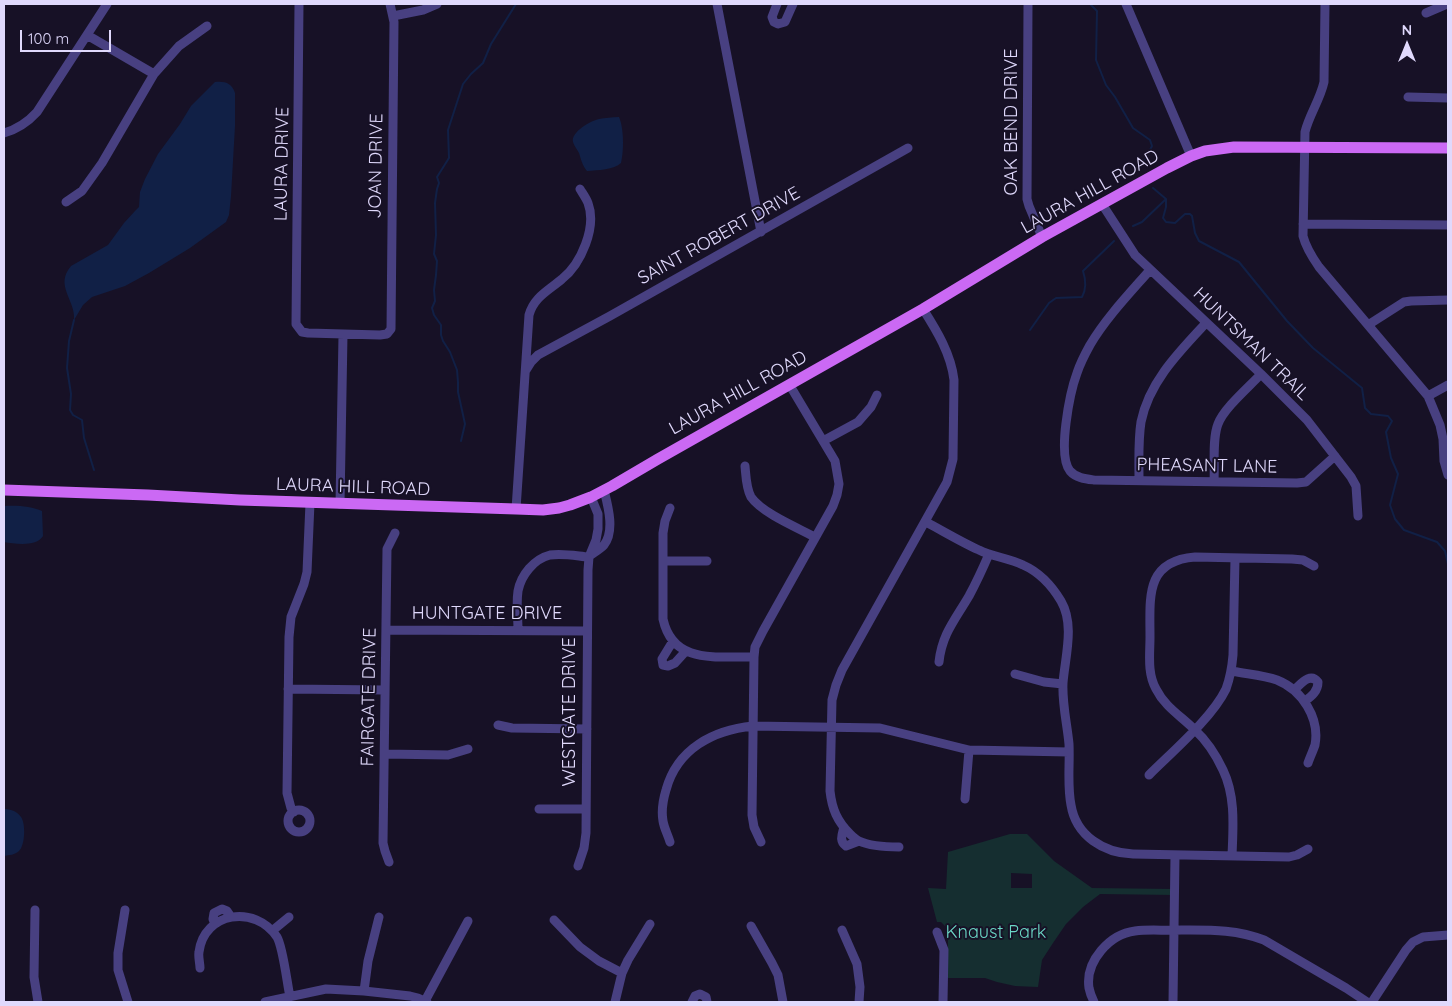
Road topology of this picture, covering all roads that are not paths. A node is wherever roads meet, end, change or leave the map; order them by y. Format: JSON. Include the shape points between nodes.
{"nodes":[{"id":1,"x":107,"y":4,"type":"edge"},
{"id":2,"x":299,"y":4,"type":"edge"},
{"id":3,"x":390,"y":4,"type":"edge"},
{"id":4,"x":437,"y":4,"type":"edge"},
{"id":5,"x":717,"y":4,"type":"edge"},
{"id":6,"x":777,"y":4,"type":"edge"},
{"id":7,"x":793,"y":4,"type":"edge"},
{"id":8,"x":1028,"y":4,"type":"edge"},
{"id":9,"x":1126,"y":4,"type":"edge"},
{"id":10,"x":1325,"y":4,"type":"edge"},
{"id":11,"x":1448,"y":4,"type":"edge"},
{"id":12,"x":1426,"y":13,"type":"dead end"},
{"id":13,"x":393,"y":16,"type":"junction"},
{"id":14,"x":207,"y":26,"type":"dead end"},
{"id":15,"x":87,"y":35,"type":"junction"},
{"id":16,"x":154,"y":74,"type":"junction"},
{"id":17,"x":1408,"y":97,"type":"dead end"},
{"id":18,"x":1448,"y":98,"type":"edge"},
{"id":19,"x":4,"y":133,"type":"edge"},
{"id":20,"x":1304,"y":147,"type":"junction"},
{"id":21,"x":908,"y":148,"type":"dead end"},
{"id":22,"x":1448,"y":148,"type":"edge"},
{"id":23,"x":1191,"y":156,"type":"junction"},
{"id":24,"x":580,"y":189,"type":"dead end"},
{"id":25,"x":66,"y":202,"type":"dead end"},
{"id":26,"x":1102,"y":204,"type":"junction"},
{"id":27,"x":1303,"y":224,"type":"junction"},
{"id":28,"x":1448,"y":225,"type":"edge"},
{"id":29,"x":760,"y":232,"type":"junction"},
{"id":30,"x":1042,"y":237,"type":"junction"},
{"id":31,"x":1150,"y":270,"type":"junction"},
{"id":32,"x":1448,"y":300,"type":"edge"},
{"id":33,"x":923,"y":309,"type":"junction"},
{"id":34,"x":1206,"y":323,"type":"junction"},
{"id":35,"x":1368,"y":325,"type":"junction"},
{"id":36,"x":343,"y":335,"type":"junction"},
{"id":37,"x":528,"y":338,"type":"junction"},
{"id":38,"x":545,"y":351,"type":"junction"},
{"id":39,"x":526,"y":370,"type":"junction"},
{"id":40,"x":1261,"y":374,"type":"junction"},
{"id":41,"x":790,"y":384,"type":"junction"},
{"id":42,"x":1448,"y":385,"type":"edge"},
{"id":43,"x":877,"y":395,"type":"dead end"},
{"id":44,"x":1428,"y":396,"type":"junction"},
{"id":45,"x":823,"y":441,"type":"junction"},
{"id":46,"x":1335,"y":456,"type":"junction"},
{"id":47,"x":745,"y":466,"type":"dead end"},
{"id":48,"x":1448,"y":475,"type":"edge"},
{"id":49,"x":1138,"y":480,"type":"junction"},
{"id":50,"x":1214,"y":482,"type":"junction"},
{"id":51,"x":4,"y":490,"type":"edge"},
{"id":52,"x":604,"y":490,"type":"junction"},
{"id":53,"x":591,"y":497,"type":"junction"},
{"id":54,"x":310,"y":503,"type":"junction"},
{"id":55,"x":340,"y":504,"type":"junction"},
{"id":56,"x":670,"y":508,"type":"dead end"},
{"id":57,"x":516,"y":510,"type":"junction"},
{"id":58,"x":1358,"y":516,"type":"dead end"},
{"id":59,"x":926,"y":522,"type":"junction"},
{"id":60,"x":395,"y":533,"type":"dead end"},
{"id":61,"x":815,"y":537,"type":"junction"},
{"id":62,"x":989,"y":554,"type":"junction"},
{"id":63,"x":589,"y":557,"type":"junction"},
{"id":64,"x":1234,"y":558,"type":"junction"},
{"id":65,"x":664,"y":561,"type":"junction"},
{"id":66,"x":707,"y":561,"type":"dead end"},
{"id":67,"x":1314,"y":566,"type":"dead end"},
{"id":68,"x":386,"y":630,"type":"junction"},
{"id":69,"x":518,"y":630,"type":"junction"},
{"id":70,"x":587,"y":631,"type":"junction"},
{"id":71,"x":673,"y":641,"type":"junction"},
{"id":72,"x":685,"y":652,"type":"junction"},
{"id":73,"x":754,"y":657,"type":"junction"},
{"id":74,"x":939,"y":662,"type":"dead end"},
{"id":75,"x":1232,"y":671,"type":"junction"},
{"id":76,"x":1015,"y":674,"type":"dead end"},
{"id":77,"x":1063,"y":684,"type":"junction"},
{"id":78,"x":288,"y":689,"type":"junction"},
{"id":79,"x":385,"y":690,"type":"junction"},
{"id":80,"x":1294,"y":690,"type":"junction"},
{"id":81,"x":1305,"y":701,"type":"junction"},
{"id":82,"x":498,"y":725,"type":"dead end"},
{"id":83,"x":753,"y":726,"type":"junction"},
{"id":84,"x":832,"y":727,"type":"junction"},
{"id":85,"x":587,"y":729,"type":"junction"},
{"id":86,"x":1194,"y":729,"type":"junction"},
{"id":87,"x":468,"y":749,"type":"dead end"},
{"id":88,"x":969,"y":750,"type":"junction"},
{"id":89,"x":1069,"y":752,"type":"junction"},
{"id":90,"x":385,"y":754,"type":"junction"},
{"id":91,"x":1308,"y":763,"type":"dead end"},
{"id":92,"x":1149,"y":775,"type":"dead end"},
{"id":93,"x":965,"y":799,"type":"dead end"},
{"id":94,"x":539,"y":809,"type":"dead end"},
{"id":95,"x":586,"y":809,"type":"junction"},
{"id":96,"x":294,"y":812,"type":"dead end"},
{"id":97,"x":670,"y":842,"type":"dead end"},
{"id":98,"x":760,"y":842,"type":"dead end"},
{"id":99,"x":899,"y":847,"type":"dead end"},
{"id":100,"x":1308,"y":849,"type":"dead end"},
{"id":101,"x":1175,"y":855,"type":"junction"},
{"id":102,"x":1232,"y":856,"type":"junction"},
{"id":103,"x":389,"y":862,"type":"dead end"},
{"id":104,"x":578,"y":866,"type":"dead end"},
{"id":105,"x":34,"y":910,"type":"dead end"},
{"id":106,"x":126,"y":910,"type":"dead end"},
{"id":107,"x":289,"y":917,"type":"dead end"},
{"id":108,"x":379,"y":917,"type":"dead end"},
{"id":109,"x":554,"y":920,"type":"dead end"},
{"id":110,"x":468,"y":921,"type":"dead end"},
{"id":111,"x":650,"y":924,"type":"dead end"},
{"id":112,"x":751,"y":926,"type":"dead end"},
{"id":113,"x":842,"y":930,"type":"dead end"},
{"id":114,"x":272,"y":931,"type":"junction"},
{"id":115,"x":1174,"y":931,"type":"junction"},
{"id":116,"x":937,"y":932,"type":"dead end"},
{"id":117,"x":1448,"y":935,"type":"edge"},
{"id":118,"x":200,"y":968,"type":"dead end"},
{"id":119,"x":622,"y":973,"type":"junction"},
{"id":120,"x":364,"y":991,"type":"junction"},
{"id":121,"x":290,"y":997,"type":"junction"},
{"id":122,"x":38,"y":1002,"type":"edge"},
{"id":123,"x":128,"y":1002,"type":"edge"},
{"id":124,"x":265,"y":1002,"type":"edge"},
{"id":125,"x":426,"y":1002,"type":"edge"},
{"id":126,"x":615,"y":1002,"type":"edge"},
{"id":127,"x":692,"y":1002,"type":"edge"},
{"id":128,"x":707,"y":1002,"type":"edge"},
{"id":129,"x":783,"y":1002,"type":"edge"},
{"id":130,"x":859,"y":1002,"type":"edge"},
{"id":131,"x":943,"y":1002,"type":"edge"},
{"id":132,"x":1094,"y":1002,"type":"edge"},
{"id":133,"x":1173,"y":1002,"type":"edge"},
{"id":134,"x":1367,"y":1002,"type":"edge"},
{"id":135,"x":1372,"y":1002,"type":"edge"}],
"edges":[{"from":1,"to":15,"type":"street"},
{"from":2,"to":36,"type":"street","name":"LAURA DRIVE","via":[[296,324],[302,332]]},
{"from":3,"to":13,"type":"street","name":"JOAN DRIVE"},
{"from":4,"to":13,"type":"street"},
{"from":5,"to":29,"type":"street"},
{"from":6,"to":7,"type":"street","via":[[772,17],[778,24],[785,22]]},
{"from":8,"to":30,"type":"street","name":"OAK BEND DRIVE","via":[[1028,199]]},
{"from":9,"to":23,"type":"street"},
{"from":10,"to":20,"type":"street","via":[[1324,82],[1322,94],[1308,121]]},
{"from":11,"to":12,"type":"street"},
{"from":13,"to":36,"type":"street","name":"JOAN DRIVE","via":[[390,329],[383,335]]},
{"from":14,"to":16,"type":"street","via":[[179,46]]},
{"from":15,"to":16,"type":"street"},
{"from":15,"to":19,"type":"street","via":[[37,112],[28,122]]},
{"from":16,"to":25,"type":"street","via":[[102,164],[82,191]]},
{"from":17,"to":18,"type":"street"},
{"from":20,"to":22,"type":"main road","name":"LAURA HILL ROAD"},
{"from":20,"to":23,"type":"main road","name":"LAURA HILL ROAD","via":[[1234,147]]},
{"from":20,"to":27,"type":"street"},
{"from":21,"to":29,"type":"street","name":"SAINT ROBERT DRIVE"},
{"from":23,"to":26,"type":"main road","name":"LAURA HILL ROAD"},
{"from":24,"to":37,"type":"street","via":[[590,209],[584,248],[571,270],[541,294],[531,308]]},
{"from":26,"to":30,"type":"main road","name":"LAURA HILL ROAD"},
{"from":26,"to":31,"type":"street","name":"HUNTSMAN TRAIL","via":[[1127,245]]},
{"from":27,"to":28,"type":"street"},
{"from":27,"to":35,"type":"street","via":[[1306,248]]},
{"from":29,"to":38,"type":"street","name":"SAINT ROBERT DRIVE"},
{"from":30,"to":33,"type":"main road","name":"LAURA HILL ROAD"},
{"from":31,"to":34,"type":"street","name":"HUNTSMAN TRAIL"},
{"from":31,"to":49,"type":"street","name":"PHEASANT LANE","via":[[1104,324],[1090,346],[1077,373],[1067,409],[1064,443],[1070,471],[1080,478]]},
{"from":32,"to":35,"type":"street","via":[[1404,302]]},
{"from":33,"to":41,"type":"main road","name":"LAURA HILL ROAD"},
{"from":33,"to":59,"type":"street","via":[[951,362],[954,380],[953,459],[947,482]]},
{"from":34,"to":40,"type":"street","name":"HUNTSMAN TRAIL"},
{"from":34,"to":49,"type":"street","via":[[1175,356],[1155,384],[1145,407]]},
{"from":35,"to":44,"type":"street"},
{"from":36,"to":55,"type":"street"},
{"from":37,"to":38,"type":"street","via":[[534,350]]},
{"from":37,"to":39,"type":"street"},
{"from":38,"to":39,"type":"street","name":"SAINT ROBERT DRIVE"},
{"from":39,"to":57,"type":"street"},
{"from":40,"to":46,"type":"street","name":"HUNTSMAN TRAIL","via":[[1307,420]]},
{"from":40,"to":50,"type":"street","via":[[1218,423]]},
{"from":41,"to":45,"type":"street"},
{"from":41,"to":52,"type":"main road","name":"LAURA HILL ROAD"},
{"from":42,"to":44,"type":"street"},
{"from":43,"to":45,"type":"street","via":[[858,422]]},
{"from":44,"to":48,"type":"street","via":[[1440,425]]},
{"from":45,"to":61,"type":"street","via":[[834,461],[839,484],[837,495]]},
{"from":46,"to":50,"type":"street","name":"PHEASANT LANE","via":[[1306,482]]},
{"from":46,"to":58,"type":"street","name":"HUNTSMAN TRAIL","via":[[1356,486]]},
{"from":47,"to":61,"type":"street","via":[[747,486],[758,504]]},
{"from":49,"to":50,"type":"street","name":"PHEASANT LANE"},
{"from":51,"to":54,"type":"main road","name":"LAURA HILL ROAD"},
{"from":52,"to":53,"type":"main road","name":"LAURA HILL ROAD"},
{"from":52,"to":63,"type":"street","via":[[609,532],[605,544]]},
{"from":53,"to":57,"type":"main road","name":"LAURA HILL ROAD","via":[[559,508]]},
{"from":53,"to":63,"type":"street","name":"WESTGATE DRIVE","via":[[598,514],[598,529]]},
{"from":54,"to":55,"type":"main road","name":"LAURA HILL ROAD"},
{"from":54,"to":78,"type":"street","via":[[307,572],[290,622]]},
{"from":55,"to":57,"type":"main road","name":"LAURA HILL ROAD"},
{"from":56,"to":65,"type":"street","via":[[665,521]]},
{"from":59,"to":62,"type":"street"},
{"from":59,"to":84,"type":"street","via":[[842,670],[832,700]]},
{"from":60,"to":68,"type":"street","name":"FAIRGATE DRIVE","via":[[387,549]]},
{"from":61,"to":73,"type":"street","via":[[763,631]]},
{"from":62,"to":74,"type":"street","via":[[970,595],[944,638]]},
{"from":62,"to":77,"type":"street","via":[[1023,565],[1036,573],[1062,603],[1068,630]]},
{"from":63,"to":69,"type":"street","via":[[550,555],[528,569],[518,593]]},
{"from":63,"to":70,"type":"street","name":"WESTGATE DRIVE"},
{"from":64,"to":67,"type":"street","via":[[1303,560]]},
{"from":64,"to":75,"type":"street"},
{"from":64,"to":86,"type":"street","via":[[1195,557],[1170,562],[1162,569],[1152,589],[1151,678],[1163,701]]},
{"from":65,"to":66,"type":"street"},
{"from":65,"to":71,"type":"street","via":[[663,619]]},
{"from":68,"to":69,"type":"street","name":"HUNTGATE DRIVE"},
{"from":68,"to":79,"type":"street","name":"FAIRGATE DRIVE"},
{"from":69,"to":70,"type":"street","name":"HUNTGATE DRIVE"},
{"from":70,"to":85,"type":"street","name":"WESTGATE DRIVE"},
{"from":71,"to":72,"type":"street"},
{"from":71,"to":72,"type":"street","via":[[662,659],[663,665],[675,662]]},
{"from":72,"to":73,"type":"street"},
{"from":73,"to":83,"type":"street"},
{"from":75,"to":80,"type":"street","via":[[1274,679]]},
{"from":75,"to":86,"type":"street","via":[[1219,701]]},
{"from":76,"to":77,"type":"street"},
{"from":77,"to":89,"type":"street"},
{"from":78,"to":79,"type":"street"},
{"from":78,"to":96,"type":"street","via":[[287,793]]},
{"from":79,"to":90,"type":"street","name":"FAIRGATE DRIVE"},
{"from":80,"to":81,"type":"street"},
{"from":80,"to":81,"type":"street","via":[[1308,678],[1316,678],[1317,688]]},
{"from":81,"to":91,"type":"street","via":[[1316,734]]},
{"from":82,"to":85,"type":"street"},
{"from":83,"to":84,"type":"street"},
{"from":83,"to":97,"type":"street","via":[[736,727],[709,737],[679,763],[668,783],[662,811]]},
{"from":83,"to":98,"type":"street","via":[[752,815]]},
{"from":84,"to":88,"type":"street","via":[[880,728]]},
{"from":84,"to":99,"type":"street","via":[[830,791],[835,814],[859,842]]},
{"from":85,"to":95,"type":"street","name":"WESTGATE DRIVE"},
{"from":86,"to":92,"type":"street"},
{"from":86,"to":102,"type":"street","via":[[1217,757],[1230,789]]},
{"from":87,"to":90,"type":"street","via":[[448,755]]},
{"from":88,"to":89,"type":"street"},
{"from":88,"to":93,"type":"street"},
{"from":89,"to":101,"type":"street","via":[[1071,806],[1087,836],[1098,845],[1122,854]]},
{"from":90,"to":103,"type":"street","name":"FAIRGATE DRIVE","via":[[383,843]]},
{"from":94,"to":95,"type":"street"},
{"from":95,"to":104,"type":"street","name":"WESTGATE DRIVE","via":[[586,842]]},
{"from":100,"to":102,"type":"street","via":[[1289,857]]},
{"from":101,"to":102,"type":"street"},
{"from":101,"to":115,"type":"street"},
{"from":105,"to":122,"type":"street","via":[[34,977]]},
{"from":106,"to":123,"type":"street","via":[[118,970]]},
{"from":107,"to":114,"type":"street"},
{"from":108,"to":120,"type":"street"},
{"from":109,"to":119,"type":"street","via":[[580,947]]},
{"from":110,"to":125,"type":"street"},
{"from":111,"to":119,"type":"street"},
{"from":112,"to":129,"type":"street","via":[[778,975]]},
{"from":113,"to":130,"type":"street","via":[[857,964]]},
{"from":114,"to":118,"type":"street","via":[[266,924],[244,916],[215,924],[203,940],[199,952]]},
{"from":114,"to":121,"type":"street","via":[[281,947]]},
{"from":115,"to":132,"type":"street","via":[[1133,931],[1106,945],[1089,974]]},
{"from":115,"to":133,"type":"street"},
{"from":115,"to":134,"type":"street","via":[[1220,930],[1251,934]]},
{"from":116,"to":131,"type":"street","via":[[944,950]]},
{"from":117,"to":135,"type":"street","via":[[1423,937],[1413,942]]},
{"from":119,"to":126,"type":"street"},
{"from":120,"to":121,"type":"street","via":[[326,989]]},
{"from":120,"to":125,"type":"street","via":[[410,996]]},
{"from":121,"to":124,"type":"street"},
{"from":127,"to":128,"type":"street","via":[[700,994],[706,997]]}]}
